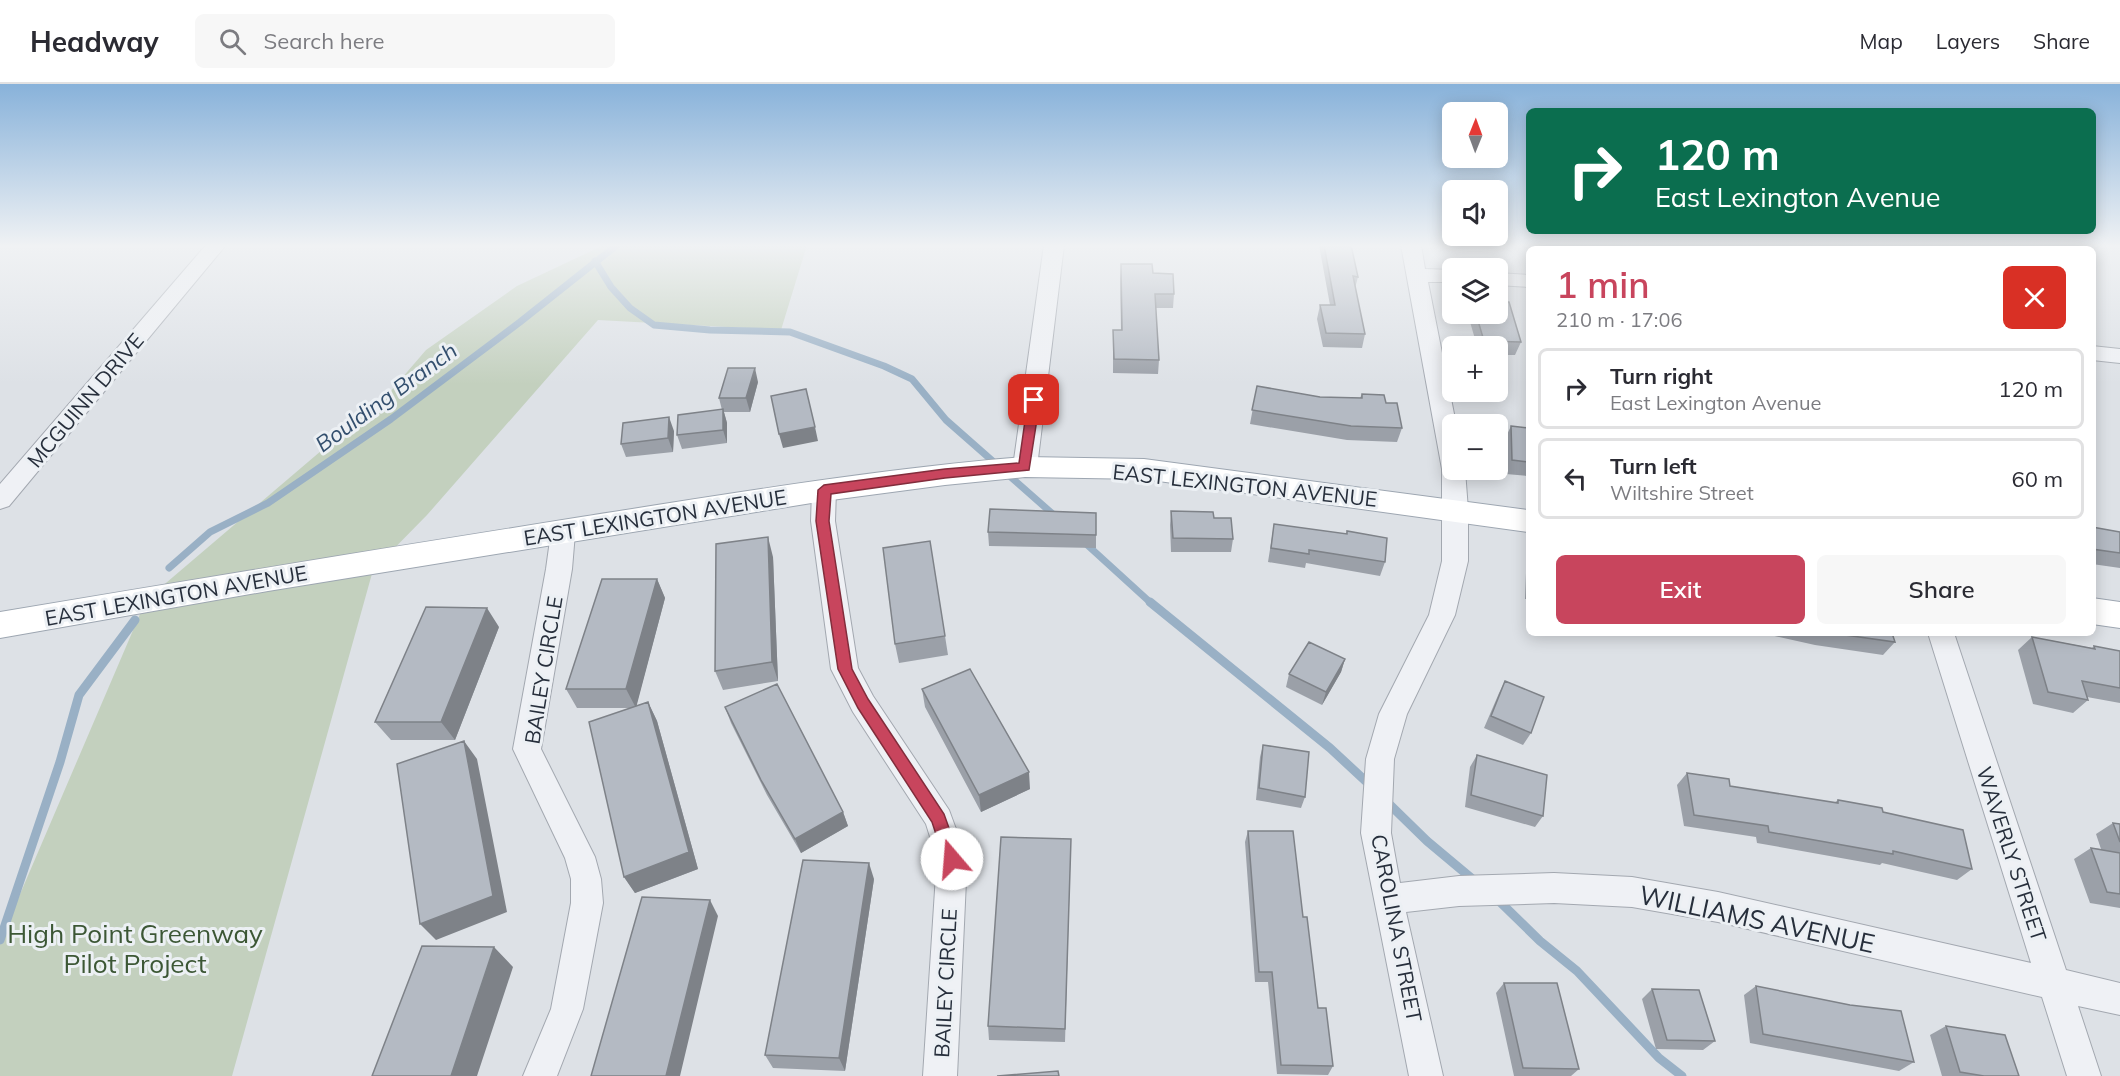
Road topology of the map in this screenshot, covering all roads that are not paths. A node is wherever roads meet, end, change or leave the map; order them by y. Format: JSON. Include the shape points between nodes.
{"nodes":[{"id":1,"x":177,"y":291,"type":"edge"},
{"id":2,"x":1048,"y":291,"type":"edge"},
{"id":3,"x":1419,"y":291,"type":"edge"},
{"id":4,"x":2096,"y":353,"type":"edge"},
{"id":5,"x":2120,"y":356,"type":"edge"},
{"id":6,"x":1442,"y":414,"type":"edge"},
{"id":7,"x":1025,"y":467,"type":"junction"},
{"id":8,"x":1453,"y":480,"type":"edge"},
{"id":9,"x":824,"y":490,"type":"junction"},
{"id":10,"x":0,"y":500,"type":"edge"},
{"id":11,"x":1456,"y":510,"type":"junction"},
{"id":12,"x":1526,"y":521,"type":"edge"},
{"id":13,"x":563,"y":533,"type":"junction"},
{"id":14,"x":2096,"y":612,"type":"edge"},
{"id":15,"x":2120,"y":615,"type":"edge"},
{"id":16,"x":0,"y":625,"type":"edge"},
{"id":17,"x":1942,"y":636,"type":"edge"},
{"id":18,"x":1388,"y":899,"type":"junction"},
{"id":19,"x":2054,"y":985,"type":"junction"},
{"id":20,"x":2120,"y":999,"type":"edge"},
{"id":21,"x":540,"y":1076,"type":"edge"},
{"id":22,"x":940,"y":1076,"type":"edge"},
{"id":23,"x":1426,"y":1076,"type":"edge"},
{"id":24,"x":2084,"y":1076,"type":"edge"}],
"edges":[{"from":1,"to":10,"type":"street","name":"MCGUINN DRIVE"},
{"from":2,"to":7,"type":"street"},
{"from":3,"to":6,"type":"street","name":"CAROLINA STREET"},
{"from":4,"to":5,"type":"street"},
{"from":7,"to":9,"type":"main road","name":"EAST LEXINGTON AVENUE"},
{"from":7,"to":11,"type":"main road","name":"EAST LEXINGTON AVENUE","via":[[1154,471]]},
{"from":8,"to":11,"type":"street","name":"CAROLINA STREET"},
{"from":9,"to":13,"type":"main road","name":"EAST LEXINGTON AVENUE"},
{"from":9,"to":22,"type":"street","name":"BAILEY CIRCLE","via":[[823,521],[845,669],[863,704],[939,819],[952,859]]},
{"from":11,"to":12,"type":"main road","name":"EAST LEXINGTON AVENUE"},
{"from":11,"to":18,"type":"street","name":"CAROLINA STREET","via":[[1455,561],[1442,615],[1394,714],[1380,759],[1376,833]]},
{"from":13,"to":16,"type":"main road","name":"EAST LEXINGTON AVENUE"},
{"from":13,"to":21,"type":"street","name":"BAILEY CIRCLE","via":[[527,748],[580,857],[587,903],[567,1009]]},
{"from":14,"to":15,"type":"main road"},
{"from":17,"to":19,"type":"street","name":"WAVERLY STREET"},
{"from":18,"to":19,"type":"street","name":"WILLIAMS AVENUE","via":[[1483,890],[1632,892],[1718,907]]},
{"from":18,"to":23,"type":"street","name":"CAROLINA STREET"},
{"from":19,"to":20,"type":"street","name":"WILLIAMS AVENUE"},
{"from":19,"to":24,"type":"street","name":"WAVERLY STREET"}]}
